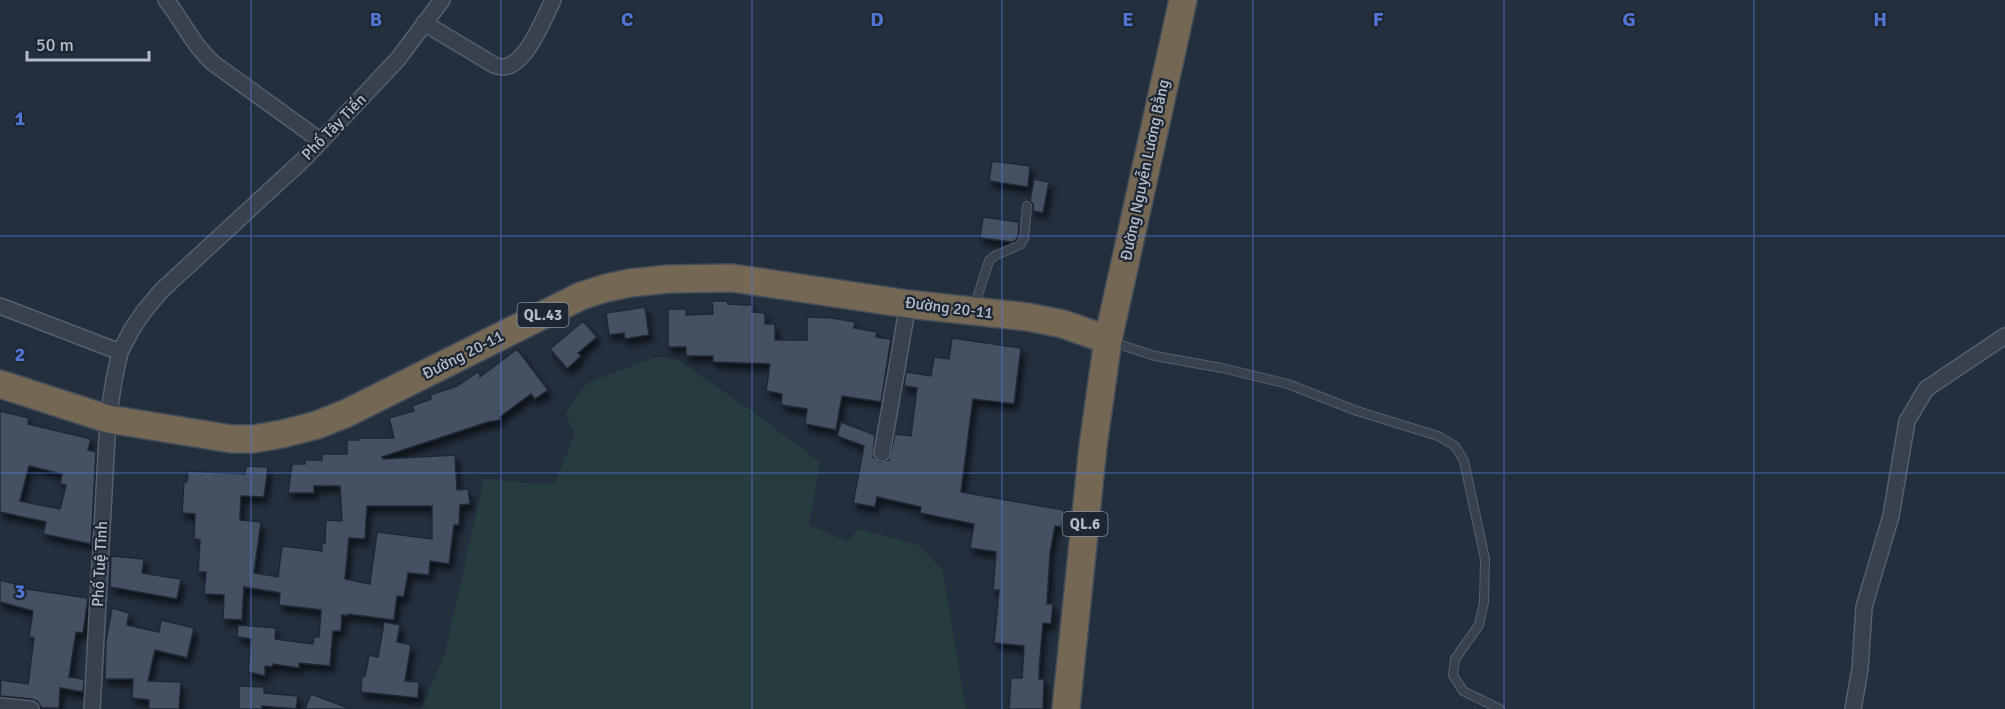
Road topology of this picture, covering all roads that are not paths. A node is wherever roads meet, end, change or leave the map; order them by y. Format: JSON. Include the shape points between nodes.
{"nodes":[{"id":1,"x":166,"y":0,"type":"edge"},
{"id":2,"x":442,"y":0,"type":"edge"},
{"id":3,"x":553,"y":0,"type":"edge"},
{"id":4,"x":1183,"y":0,"type":"edge"},
{"id":5,"x":424,"y":23,"type":"junction"},
{"id":6,"x":321,"y":141,"type":"junction"},
{"id":7,"x":1027,"y":206,"type":"dead end"},
{"id":8,"x":908,"y":304,"type":"junction"},
{"id":9,"x":0,"y":306,"type":"edge"},
{"id":10,"x":972,"y":311,"type":"junction"},
{"id":11,"x":2005,"y":336,"type":"edge"},
{"id":12,"x":1108,"y":340,"type":"junction"},
{"id":13,"x":120,"y":352,"type":"junction"},
{"id":14,"x":0,"y":384,"type":"edge"},
{"id":15,"x":108,"y":419,"type":"junction"},
{"id":16,"x":882,"y":453,"type":"dead end"},
{"id":17,"x":0,"y":706,"type":"edge"},
{"id":18,"x":31,"y":709,"type":"edge"},
{"id":19,"x":92,"y":709,"type":"edge"},
{"id":20,"x":1066,"y":709,"type":"edge"},
{"id":21,"x":1500,"y":709,"type":"edge"},
{"id":22,"x":1853,"y":709,"type":"edge"}],
"edges":[{"from":1,"to":6,"type":"street","via":[[207,57]]},
{"from":2,"to":5,"type":"street","name":"Phố Tây Tiến"},
{"from":3,"to":5,"type":"street","via":[[527,50],[504,67],[494,65]]},
{"from":4,"to":12,"type":"highway","name":"Đường Nguyễn Lương Bằng","number":"QL.6"},
{"from":5,"to":6,"type":"street","name":"Phố Tây Tiến","via":[[398,59]]},
{"from":6,"to":13,"type":"street","name":"Phố Tây Tiến","via":[[170,283],[145,310]]},
{"from":7,"to":10,"type":"lane","via":[[1024,238],[1020,245],[989,261]]},
{"from":8,"to":10,"type":"highway","name":"Đường 20-11","number":"QL.43"},
{"from":8,"to":15,"type":"highway","name":"Đường 20-11","number":"QL.43","via":[[732,278],[630,283],[580,296],[347,413],[300,429],[253,439],[232,439]]},
{"from":8,"to":16,"type":"street"},
{"from":9,"to":13,"type":"street"},
{"from":10,"to":12,"type":"highway","name":"Đường 20-11","number":"QL.43","via":[[1063,324]]},
{"from":11,"to":22,"type":"street","via":[[1926,389],[1907,421],[1891,516],[1864,607]]},
{"from":12,"to":20,"type":"highway","number":"QL.6"},
{"from":12,"to":21,"type":"lane","via":[[1155,356],[1288,384],[1438,436],[1455,446],[1464,461],[1485,559],[1479,625],[1455,659],[1453,675],[1463,691]]},
{"from":13,"to":15,"type":"street"},
{"from":14,"to":15,"type":"highway","name":"Đường 20-11","number":"QL.43"},
{"from":15,"to":19,"type":"street","name":"Phố Tuệ Tĩnh"},
{"from":17,"to":18,"type":"street"}]}
